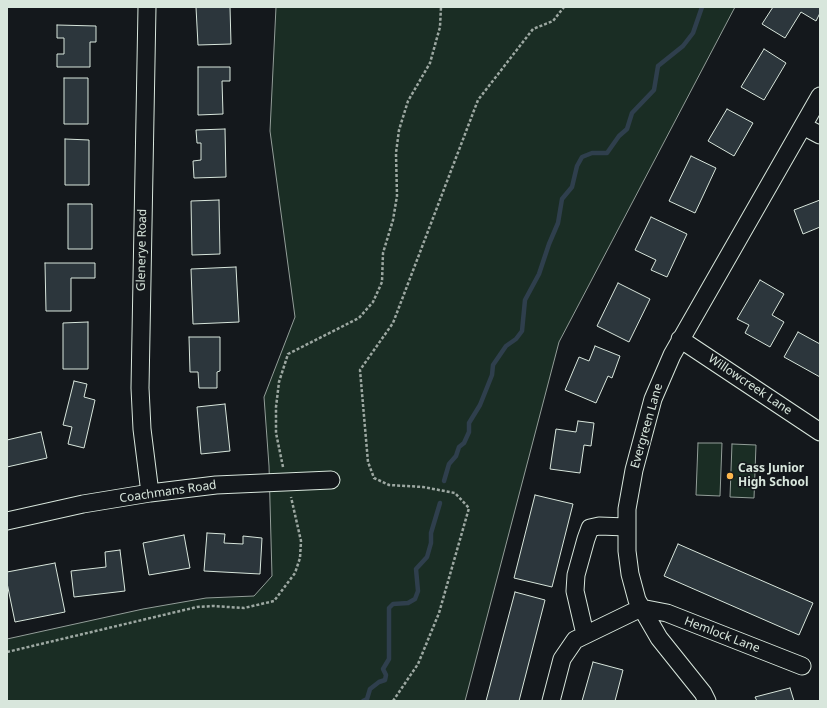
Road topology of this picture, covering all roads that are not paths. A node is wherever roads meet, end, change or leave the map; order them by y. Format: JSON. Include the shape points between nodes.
{"nodes":[{"id":1,"x":147,"y":7,"type":"edge"},
{"id":2,"x":820,"y":96,"type":"edge"},
{"id":3,"x":803,"y":126,"type":"junction"},
{"id":4,"x":820,"y":135,"type":"edge"},
{"id":5,"x":680,"y":339,"type":"junction"},
{"id":6,"x":820,"y":432,"type":"edge"},
{"id":7,"x":331,"y":480,"type":"dead end"},
{"id":8,"x":150,"y":493,"type":"junction"},
{"id":9,"x":7,"y":521,"type":"edge"},
{"id":10,"x":627,"y":527,"type":"junction"},
{"id":11,"x":641,"y":608,"type":"junction"},
{"id":12,"x":585,"y":634,"type":"junction"},
{"id":13,"x":802,"y":666,"type":"dead end"},
{"id":14,"x":551,"y":701,"type":"edge"},
{"id":15,"x":707,"y":701,"type":"edge"}],
"edges":[{"from":1,"to":8,"type":"street","name":"Glenerye Road","via":[[140,388]]},
{"from":2,"to":3,"type":"street","name":"Evergreen Lane"},
{"from":3,"to":4,"type":"street"},
{"from":3,"to":5,"type":"street","name":"Evergreen Lane"},
{"from":5,"to":6,"type":"street","name":"Willowcreek Lane"},
{"from":5,"to":10,"type":"street","name":"Evergreen Lane","via":[[660,380],[642,436],[628,504]]},
{"from":7,"to":8,"type":"street","name":"Coachmans Road","via":[[216,485]]},
{"from":8,"to":9,"type":"street","name":"Coachmans Road","via":[[83,504]]},
{"from":10,"to":11,"type":"street","name":"Evergreen Lane","via":[[630,574]]},
{"from":10,"to":12,"type":"street","via":[[590,528],[586,538],[576,575],[575,591]]},
{"from":11,"to":12,"type":"street"},
{"from":11,"to":13,"type":"street","name":"Hemlock Lane","via":[[667,613]]},
{"from":11,"to":15,"type":"street","name":"Evergreen Lane","via":[[659,638]]},
{"from":12,"to":14,"type":"street","via":[[574,640],[562,659]]}]}
